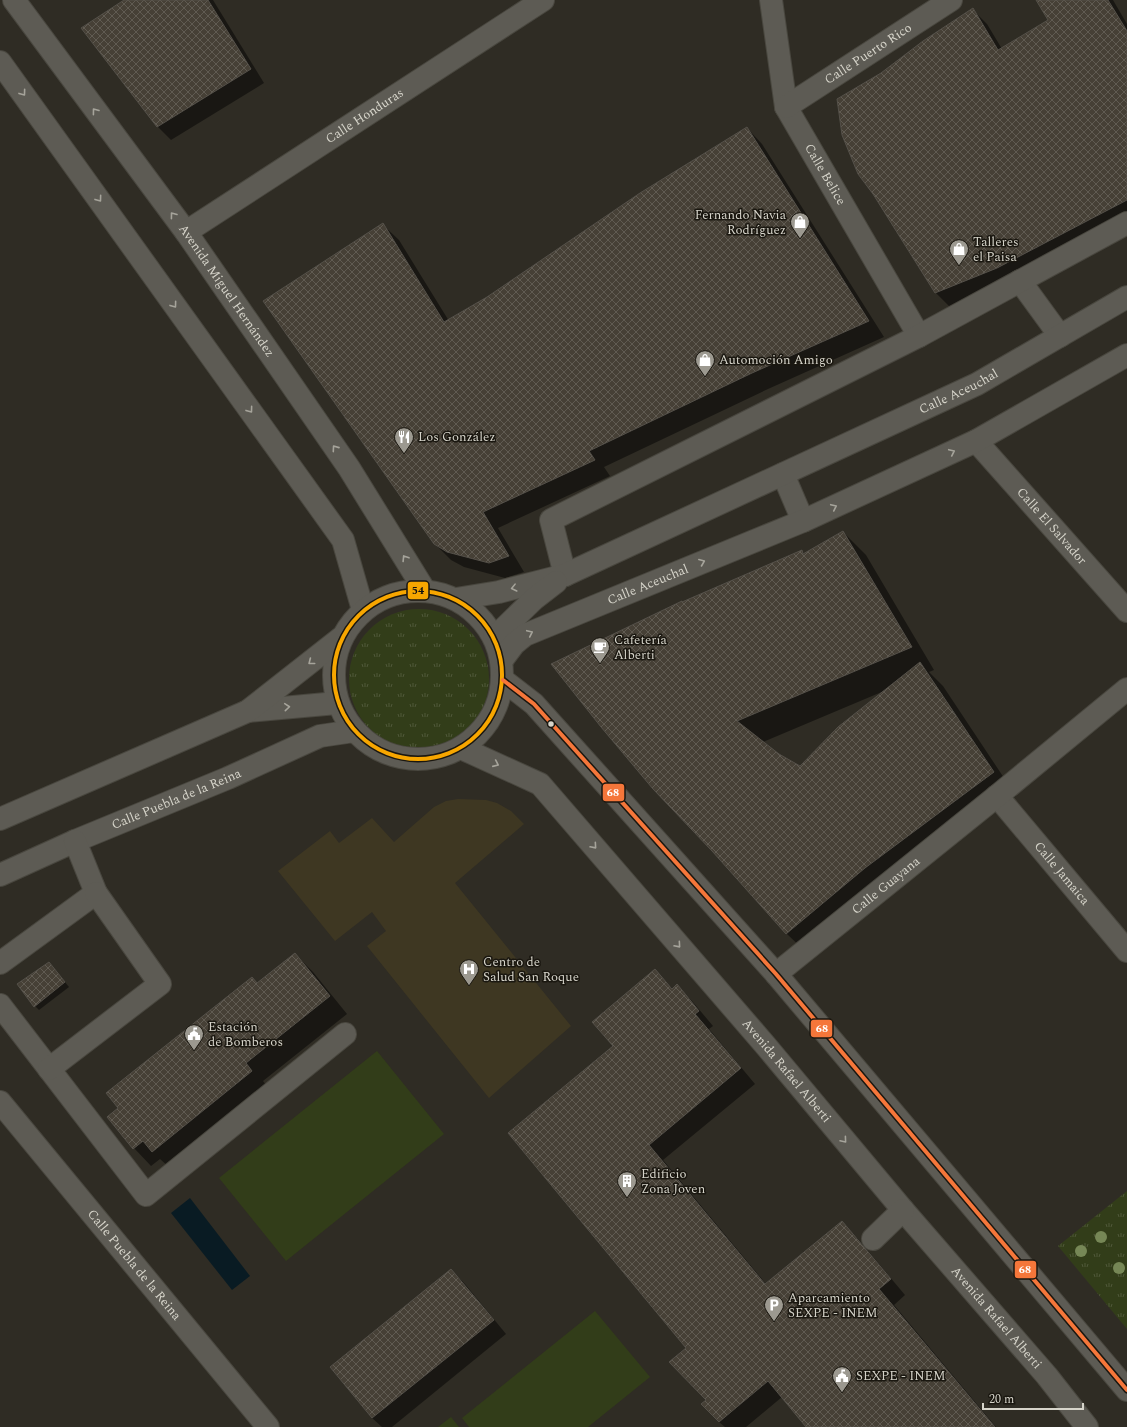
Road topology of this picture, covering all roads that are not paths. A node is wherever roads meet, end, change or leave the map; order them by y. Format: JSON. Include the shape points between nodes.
{"nodes":[{"id":1,"x":543,"y":0,"type":"edge"},
{"id":2,"x":771,"y":0,"type":"edge"},
{"id":3,"x":951,"y":0,"type":"edge"},
{"id":4,"x":20,"y":2,"type":"edge"},
{"id":5,"x":0,"y":62,"type":"edge"},
{"id":6,"x":786,"y":107,"type":"junction"},
{"id":7,"x":1127,"y":223,"type":"edge"},
{"id":8,"x":186,"y":232,"type":"junction"},
{"id":9,"x":1020,"y":281,"type":"junction"},
{"id":10,"x":1127,"y":297,"type":"edge"},
{"id":11,"x":919,"y":336,"type":"junction"},
{"id":12,"x":1060,"y":336,"type":"junction"},
{"id":13,"x":1127,"y":355,"type":"edge"},
{"id":14,"x":976,"y":441,"type":"junction"},
{"id":15,"x":783,"y":474,"type":"junction"},
{"id":16,"x":803,"y":521,"type":"junction"},
{"id":17,"x":565,"y":575,"type":"junction"},
{"id":18,"x":425,"y":591,"type":"junction"},
{"id":19,"x":456,"y":599,"type":"junction"},
{"id":20,"x":363,"y":610,"type":"junction"},
{"id":21,"x":1127,"y":611,"type":"edge"},
{"id":22,"x":341,"y":638,"type":"junction"},
{"id":23,"x":494,"y":638,"type":"junction"},
{"id":24,"x":502,"y":670,"type":"junction"},
{"id":25,"x":1127,"y":688,"type":"edge"},
{"id":26,"x":337,"y":703,"type":"junction"},
{"id":27,"x":248,"y":711,"type":"junction"},
{"id":28,"x":354,"y":731,"type":"junction"},
{"id":29,"x":461,"y":748,"type":"junction"},
{"id":30,"x":996,"y":796,"type":"junction"},
{"id":31,"x":0,"y":819,"type":"edge"},
{"id":32,"x":75,"y":841,"type":"junction"},
{"id":33,"x":0,"y":875,"type":"edge"},
{"id":34,"x":96,"y":893,"type":"junction"},
{"id":35,"x":1127,"y":951,"type":"edge"},
{"id":36,"x":0,"y":963,"type":"edge"},
{"id":37,"x":776,"y":974,"type":"junction"},
{"id":38,"x":0,"y":1005,"type":"edge"},
{"id":39,"x":345,"y":1034,"type":"dead end"},
{"id":40,"x":49,"y":1069,"type":"junction"},
{"id":41,"x":0,"y":1102,"type":"edge"},
{"id":42,"x":903,"y":1210,"type":"junction"},
{"id":43,"x":873,"y":1239,"type":"dead end"},
{"id":44,"x":1127,"y":1390,"type":"edge"},
{"id":45,"x":1084,"y":1426,"type":"edge"},
{"id":46,"x":268,"y":1427,"type":"edge"}],
"edges":[{"from":1,"to":8,"type":"street","name":"Calle Honduras"},
{"from":2,"to":6,"type":"street","name":"Calle Belice"},
{"from":3,"to":6,"type":"street","name":"Calle Puerto Rico"},
{"from":8,"to":4,"type":"street","name":"Avenida Miguel Hernández","one_way":true},
{"from":5,"to":20,"type":"street","one_way":true,"via":[[343,540]]},
{"from":6,"to":11,"type":"street","name":"Calle Belice"},
{"from":7,"to":9,"type":"street"},
{"from":18,"to":8,"type":"street","name":"Avenida Miguel Hernández","one_way":true,"via":[[349,468]]},
{"from":9,"to":11,"type":"street"},
{"from":9,"to":12,"type":"street"},
{"from":10,"to":12,"type":"street","name":"Calle Aceuchal"},
{"from":11,"to":17,"type":"street","via":[[551,520]]},
{"from":12,"to":15,"type":"street","name":"Calle Aceuchal","via":[[976,384]]},
{"from":13,"to":14,"type":"street","name":"Calle Aceuchal"},
{"from":16,"to":14,"type":"street","name":"Calle Aceuchal","one_way":true},
{"from":14,"to":21,"type":"street","name":"Calle El Salvador"},
{"from":15,"to":16,"type":"street"},
{"from":15,"to":17,"type":"street","name":"Calle Aceuchal"},
{"from":24,"to":16,"type":"street","name":"Calle Aceuchal","one_way":true,"via":[[514,644],[525,635]]},
{"from":17,"to":19,"type":"street","name":"Calle Aceuchal","one_way":true,"via":[[499,592]]},
{"from":17,"to":23,"type":"street","name":"Calle Aceuchal","via":[[534,599]]},
{"from":18,"to":19,"type":"street"},
{"from":18,"to":20,"type":"street","via":[[403,592],[381,599]]},
{"from":19,"to":23,"type":"street","via":[[472,609]]},
{"from":20,"to":22,"type":"street","via":[[350,623]]},
{"from":22,"to":26,"type":"street","via":[[334,659],[333,681]]},
{"from":22,"to":27,"type":"street","one_way":true},
{"from":23,"to":24,"type":"street"},
{"from":24,"to":29,"type":"street","via":[[497,708],[482,731]]},
{"from":24,"to":37,"type":"street"},
{"from":25,"to":30,"type":"street","name":"Calle Guayana"},
{"from":27,"to":26,"type":"street","one_way":true},
{"from":26,"to":28,"type":"street"},
{"from":27,"to":31,"type":"street"},
{"from":28,"to":29,"type":"street","via":[[376,749],[404,758],[434,758]]},
{"from":28,"to":32,"type":"street","name":"Calle Puebla de la Reina","via":[[320,736],[228,778]]},
{"from":29,"to":42,"type":"street","name":"Avenida Rafael Alberti","one_way":true,"via":[[540,784]]},
{"from":30,"to":35,"type":"street","name":"Calle Jamaica"},
{"from":30,"to":37,"type":"street","name":"Calle Guayana"},
{"from":32,"to":33,"type":"street","name":"Calle Puebla de la Reina"},
{"from":32,"to":34,"type":"street"},
{"from":34,"to":36,"type":"street"},
{"from":34,"to":40,"type":"street","via":[[160,984]]},
{"from":37,"to":44,"type":"street"},
{"from":38,"to":40,"type":"street"},
{"from":39,"to":40,"type":"street","via":[[146,1195]]},
{"from":41,"to":46,"type":"street","name":"Calle Puebla de la Reina"},
{"from":42,"to":43,"type":"street"},
{"from":42,"to":45,"type":"street","name":"Avenida Rafael Alberti","via":[[1047,1376]]}]}
